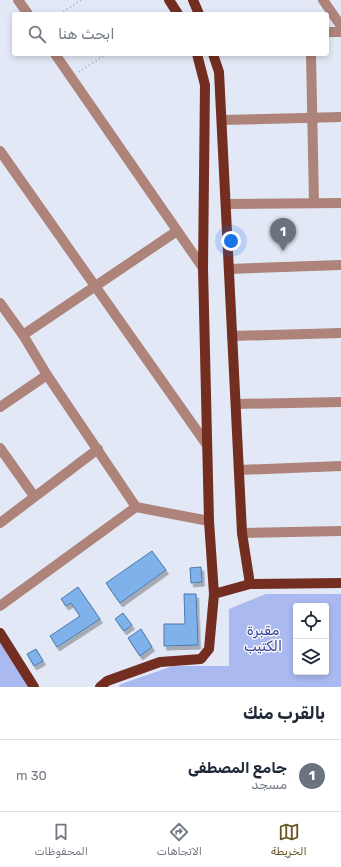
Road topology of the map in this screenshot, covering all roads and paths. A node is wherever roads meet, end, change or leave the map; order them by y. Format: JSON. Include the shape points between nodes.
{"nodes":[{"id":1,"x":18,"y":0,"type":"edge"},
{"id":2,"x":80,"y":0,"type":"edge"},
{"id":3,"x":170,"y":0,"type":"edge"},
{"id":4,"x":193,"y":0,"type":"edge"},
{"id":5,"x":323,"y":0,"type":"edge"},
{"id":6,"x":27,"y":12,"type":"edge"},
{"id":7,"x":63,"y":12,"type":"edge"},
{"id":8,"x":177,"y":12,"type":"edge"},
{"id":9,"x":198,"y":12,"type":"edge"},
{"id":10,"x":341,"y":26,"type":"edge"},
{"id":11,"x":329,"y":32,"type":"edge"},
{"id":12,"x":341,"y":32,"type":"edge"},
{"id":13,"x":56,"y":56,"type":"edge"},
{"id":14,"x":103,"y":56,"type":"edge"},
{"id":15,"x":197,"y":56,"type":"edge"},
{"id":16,"x":214,"y":56,"type":"edge"},
{"id":17,"x":311,"y":56,"type":"edge"},
{"id":18,"x":71,"y":77,"type":"junction"},
{"id":19,"x":341,"y":117,"type":"edge"},
{"id":20,"x":313,"y":118,"type":"junction"},
{"id":21,"x":222,"y":120,"type":"junction"},
{"id":22,"x":0,"y":151,"type":"edge"},
{"id":23,"x":314,"y":203,"type":"junction"},
{"id":24,"x":341,"y":203,"type":"edge"},
{"id":25,"x":226,"y":204,"type":"junction"},
{"id":26,"x":177,"y":231,"type":"junction"},
{"id":27,"x":341,"y":265,"type":"edge"},
{"id":28,"x":203,"y":268,"type":"junction"},
{"id":29,"x":229,"y":269,"type":"junction"},
{"id":30,"x":95,"y":286,"type":"junction"},
{"id":31,"x":0,"y":303,"type":"edge"},
{"id":32,"x":341,"y":333,"type":"edge"},
{"id":33,"x":23,"y":335,"type":"junction"},
{"id":34,"x":232,"y":336,"type":"junction"},
{"id":35,"x":47,"y":375,"type":"junction"},
{"id":36,"x":341,"y":402,"type":"edge"},
{"id":37,"x":236,"y":404,"type":"junction"},
{"id":38,"x":0,"y":407,"type":"edge"},
{"id":39,"x":207,"y":446,"type":"junction"},
{"id":40,"x":0,"y":448,"type":"edge"},
{"id":41,"x":98,"y":449,"type":"junction"},
{"id":42,"x":341,"y":466,"type":"edge"},
{"id":43,"x":239,"y":470,"type":"junction"},
{"id":44,"x":34,"y":496,"type":"junction"},
{"id":45,"x":136,"y":507,"type":"junction"},
{"id":46,"x":209,"y":521,"type":"junction"},
{"id":47,"x":0,"y":523,"type":"edge"},
{"id":48,"x":341,"y":531,"type":"edge"},
{"id":49,"x":242,"y":533,"type":"junction"},
{"id":50,"x":341,"y":582,"type":"edge"},
{"id":51,"x":250,"y":584,"type":"junction"},
{"id":52,"x":214,"y":594,"type":"junction"},
{"id":53,"x":0,"y":606,"type":"edge"},
{"id":54,"x":0,"y":633,"type":"edge"},
{"id":55,"x":34,"y":687,"type":"edge"},
{"id":56,"x":100,"y":687,"type":"edge"}],
"edges":[{"from":1,"to":6,"type":"street"},
{"from":2,"to":7,"type":"path"},
{"from":3,"to":8,"type":"main road"},
{"from":4,"to":9,"type":"main road"},
{"from":5,"to":10,"type":"street"},
{"from":11,"to":12,"type":"street"},
{"from":13,"to":18,"type":"street"},
{"from":14,"to":18,"type":"path"},
{"from":15,"to":28,"type":"main road","via":[[205,85]]},
{"from":16,"to":21,"type":"main road","via":[[219,72]]},
{"from":17,"to":20,"type":"street"},
{"from":18,"to":26,"type":"street"},
{"from":19,"to":20,"type":"street"},
{"from":20,"to":21,"type":"street"},
{"from":20,"to":23,"type":"street"},
{"from":21,"to":25,"type":"main road"},
{"from":22,"to":30,"type":"street"},
{"from":23,"to":24,"type":"street"},
{"from":23,"to":25,"type":"street"},
{"from":25,"to":29,"type":"main road"},
{"from":26,"to":28,"type":"street"},
{"from":26,"to":30,"type":"street"},
{"from":27,"to":29,"type":"street"},
{"from":28,"to":39,"type":"main road"},
{"from":29,"to":34,"type":"main road"},
{"from":30,"to":33,"type":"street"},
{"from":30,"to":39,"type":"street"},
{"from":31,"to":33,"type":"street"},
{"from":32,"to":34,"type":"street"},
{"from":33,"to":35,"type":"street"},
{"from":34,"to":37,"type":"main road"},
{"from":35,"to":38,"type":"street"},
{"from":35,"to":41,"type":"street"},
{"from":36,"to":37,"type":"street"},
{"from":37,"to":43,"type":"main road"},
{"from":39,"to":46,"type":"main road"},
{"from":40,"to":44,"type":"street"},
{"from":41,"to":44,"type":"street"},
{"from":41,"to":45,"type":"street"},
{"from":42,"to":43,"type":"street"},
{"from":43,"to":49,"type":"main road"},
{"from":44,"to":47,"type":"street"},
{"from":45,"to":46,"type":"street"},
{"from":45,"to":53,"type":"street"},
{"from":46,"to":52,"type":"main road"},
{"from":48,"to":49,"type":"street"},
{"from":49,"to":51,"type":"main road"},
{"from":50,"to":51,"type":"main road"},
{"from":51,"to":52,"type":"main road"},
{"from":52,"to":56,"type":"main road","via":[[209,649],[202,659],[160,662],[107,681]]},
{"from":54,"to":55,"type":"main road"}]}
